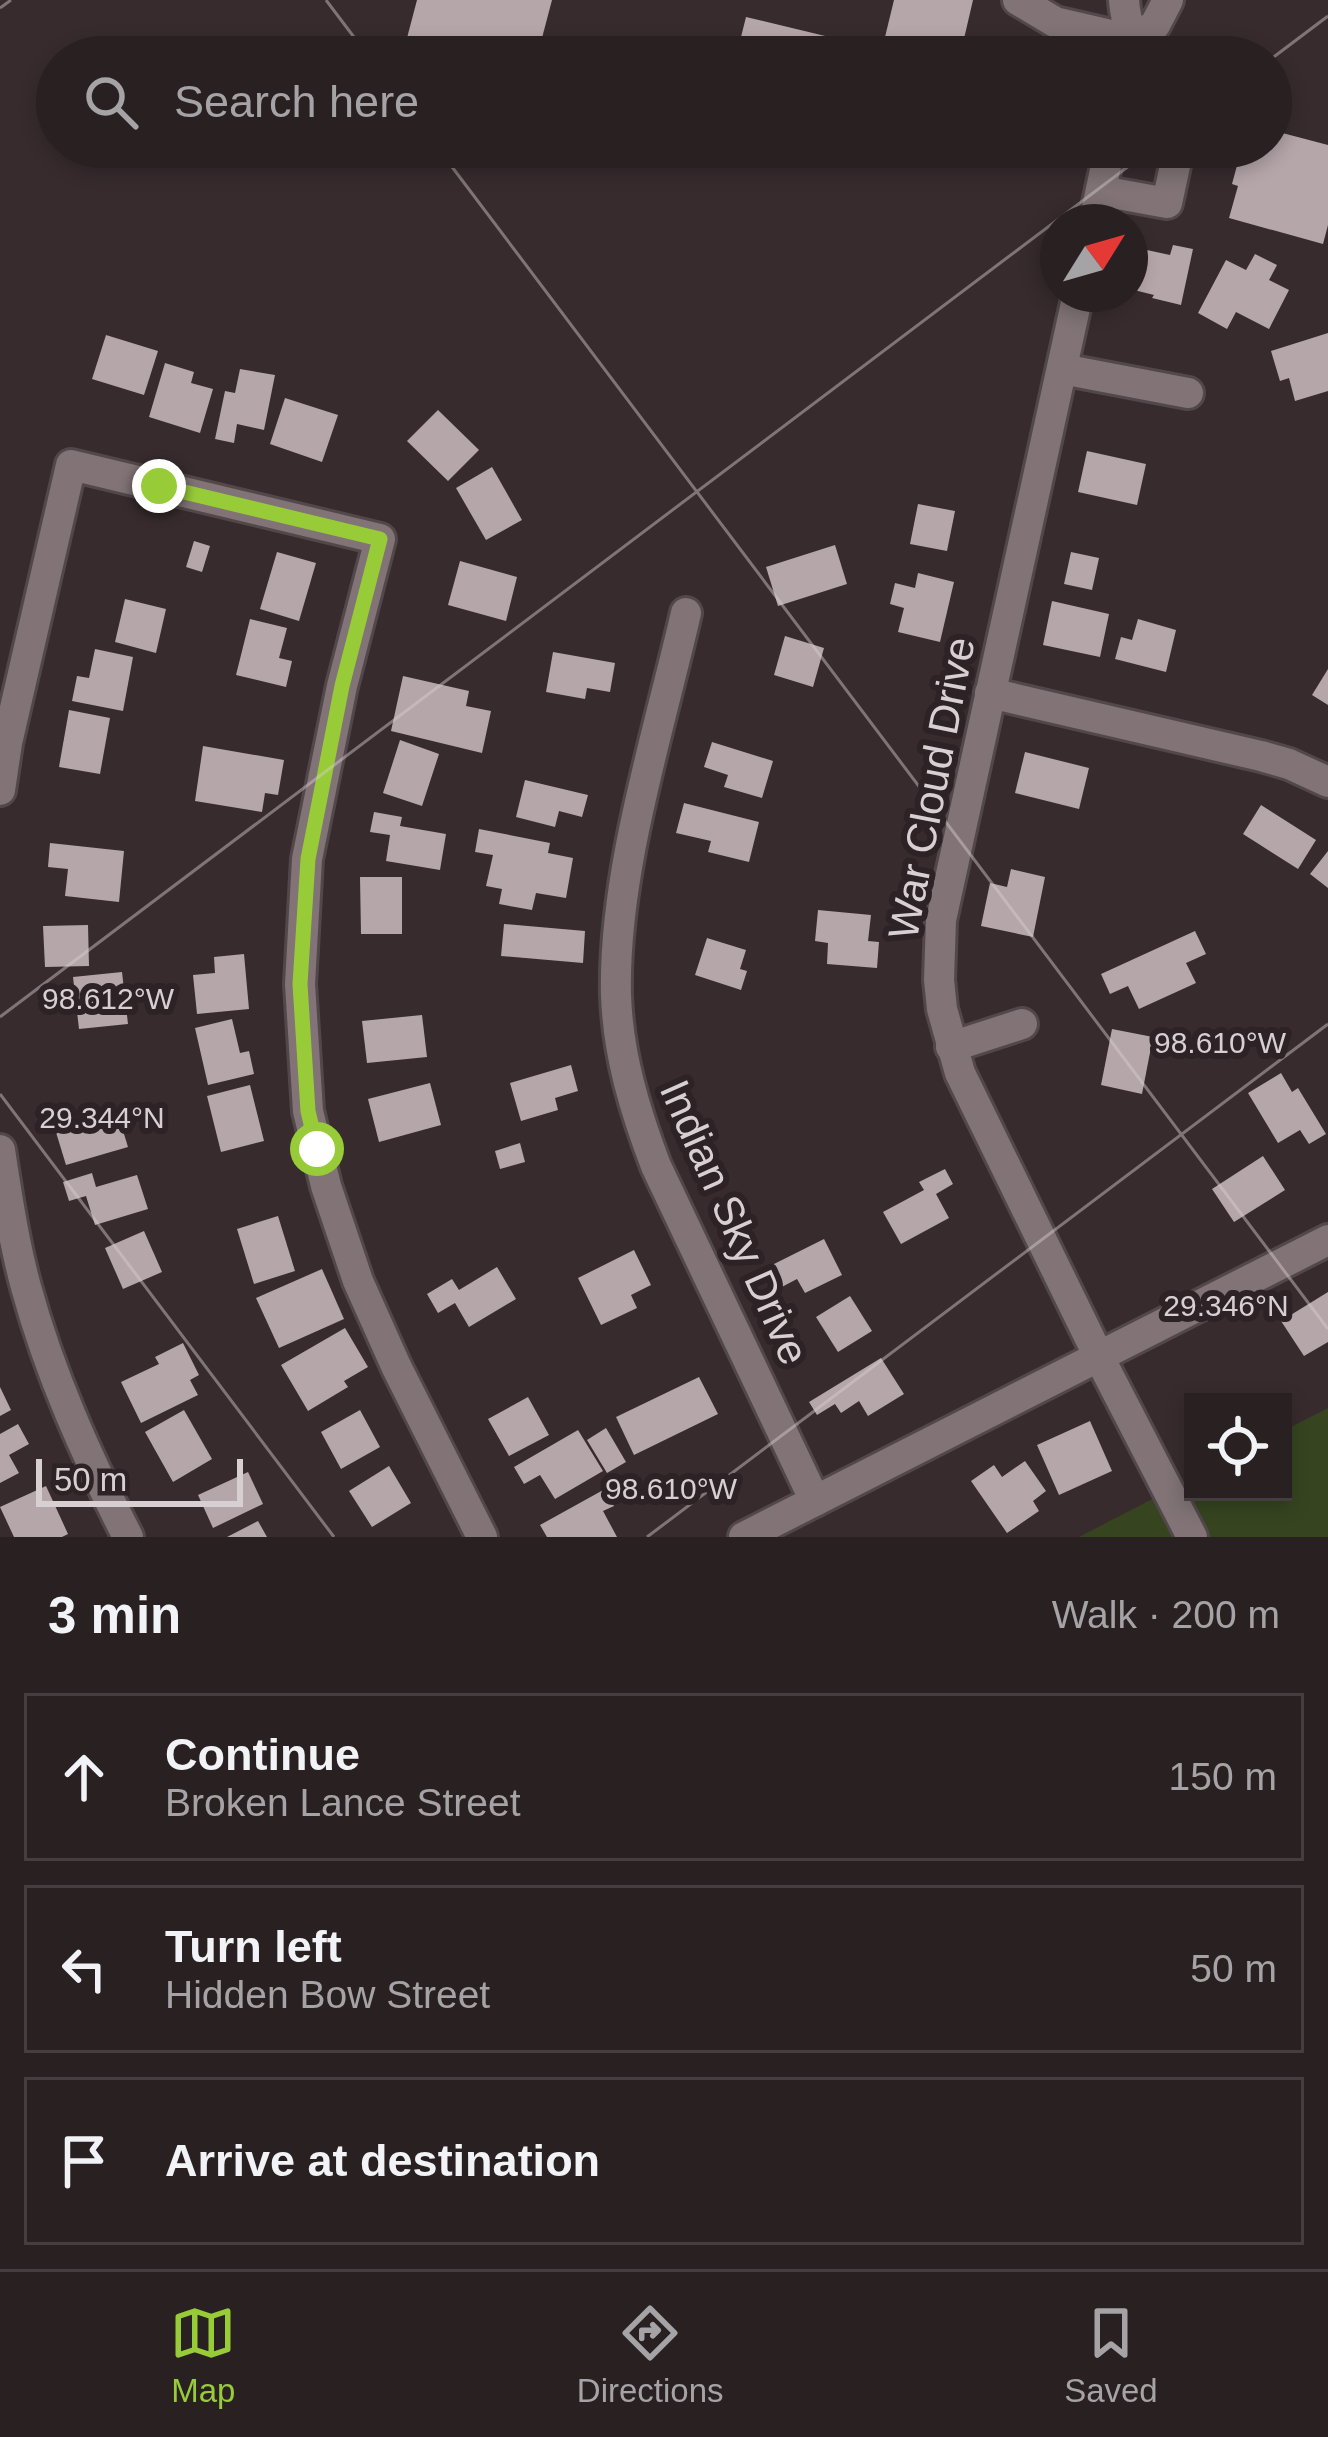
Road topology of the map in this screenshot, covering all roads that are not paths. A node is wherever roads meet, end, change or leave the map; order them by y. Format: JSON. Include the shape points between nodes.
{"nodes":[{"id":1,"x":1018,"y":0,"type":"edge"},
{"id":2,"x":1124,"y":0,"type":"edge"},
{"id":3,"x":1168,"y":0,"type":"edge"},
{"id":4,"x":1094,"y":36,"type":"edge"},
{"id":5,"x":1128,"y":36,"type":"edge"},
{"id":6,"x":1144,"y":36,"type":"edge"},
{"id":7,"x":1105,"y":168,"type":"edge"},
{"id":8,"x":1174,"y":168,"type":"edge"},
{"id":9,"x":1098,"y":204,"type":"edge"},
{"id":10,"x":1148,"y":204,"type":"edge"},
{"id":11,"x":1074,"y":312,"type":"edge"},
{"id":12,"x":1062,"y":369,"type":"junction"},
{"id":13,"x":1188,"y":393,"type":"dead end"},
{"id":14,"x":686,"y":613,"type":"dead end"},
{"id":15,"x":990,"y":693,"type":"junction"},
{"id":16,"x":1328,"y":782,"type":"edge"},
{"id":17,"x":0,"y":790,"type":"edge"},
{"id":18,"x":1022,"y":1024,"type":"dead end"},
{"id":19,"x":951,"y":1047,"type":"junction"},
{"id":20,"x":0,"y":1150,"type":"edge"},
{"id":21,"x":1328,"y":1240,"type":"edge"},
{"id":22,"x":1099,"y":1357,"type":"junction"},
{"id":23,"x":815,"y":1501,"type":"junction"},
{"id":24,"x":128,"y":1537,"type":"edge"},
{"id":25,"x":482,"y":1537,"type":"edge"},
{"id":26,"x":744,"y":1537,"type":"edge"},
{"id":27,"x":1192,"y":1537,"type":"edge"}],
"edges":[{"from":1,"to":4,"type":"street"},
{"from":2,"to":5,"type":"street"},
{"from":3,"to":6,"type":"street"},
{"from":7,"to":9,"type":"street"},
{"from":8,"to":10,"type":"street","via":[[1167,203]]},
{"from":11,"to":12,"type":"street","name":"War Cloud Drive"},
{"from":12,"to":13,"type":"street"},
{"from":12,"to":15,"type":"street","name":"War Cloud Drive"},
{"from":14,"to":23,"type":"street","name":"Indian Sky Drive","via":[[618,936],[622,1052],[656,1166]]},
{"from":15,"to":16,"type":"street","via":[[1261,756]]},
{"from":15,"to":19,"type":"street","name":"War Cloud Drive","via":[[941,920],[939,980]]},
{"from":17,"to":25,"type":"street","via":[[71,465],[380,539],[308,859],[300,984],[308,1111],[358,1281]]},
{"from":18,"to":19,"type":"street"},
{"from":19,"to":22,"type":"street","name":"War Cloud Drive"},
{"from":20,"to":24,"type":"street","via":[[26,1287],[48,1354]]},
{"from":21,"to":22,"type":"street"},
{"from":22,"to":23,"type":"street"},
{"from":22,"to":27,"type":"street","name":"War Cloud Drive"},
{"from":23,"to":26,"type":"street"}]}
